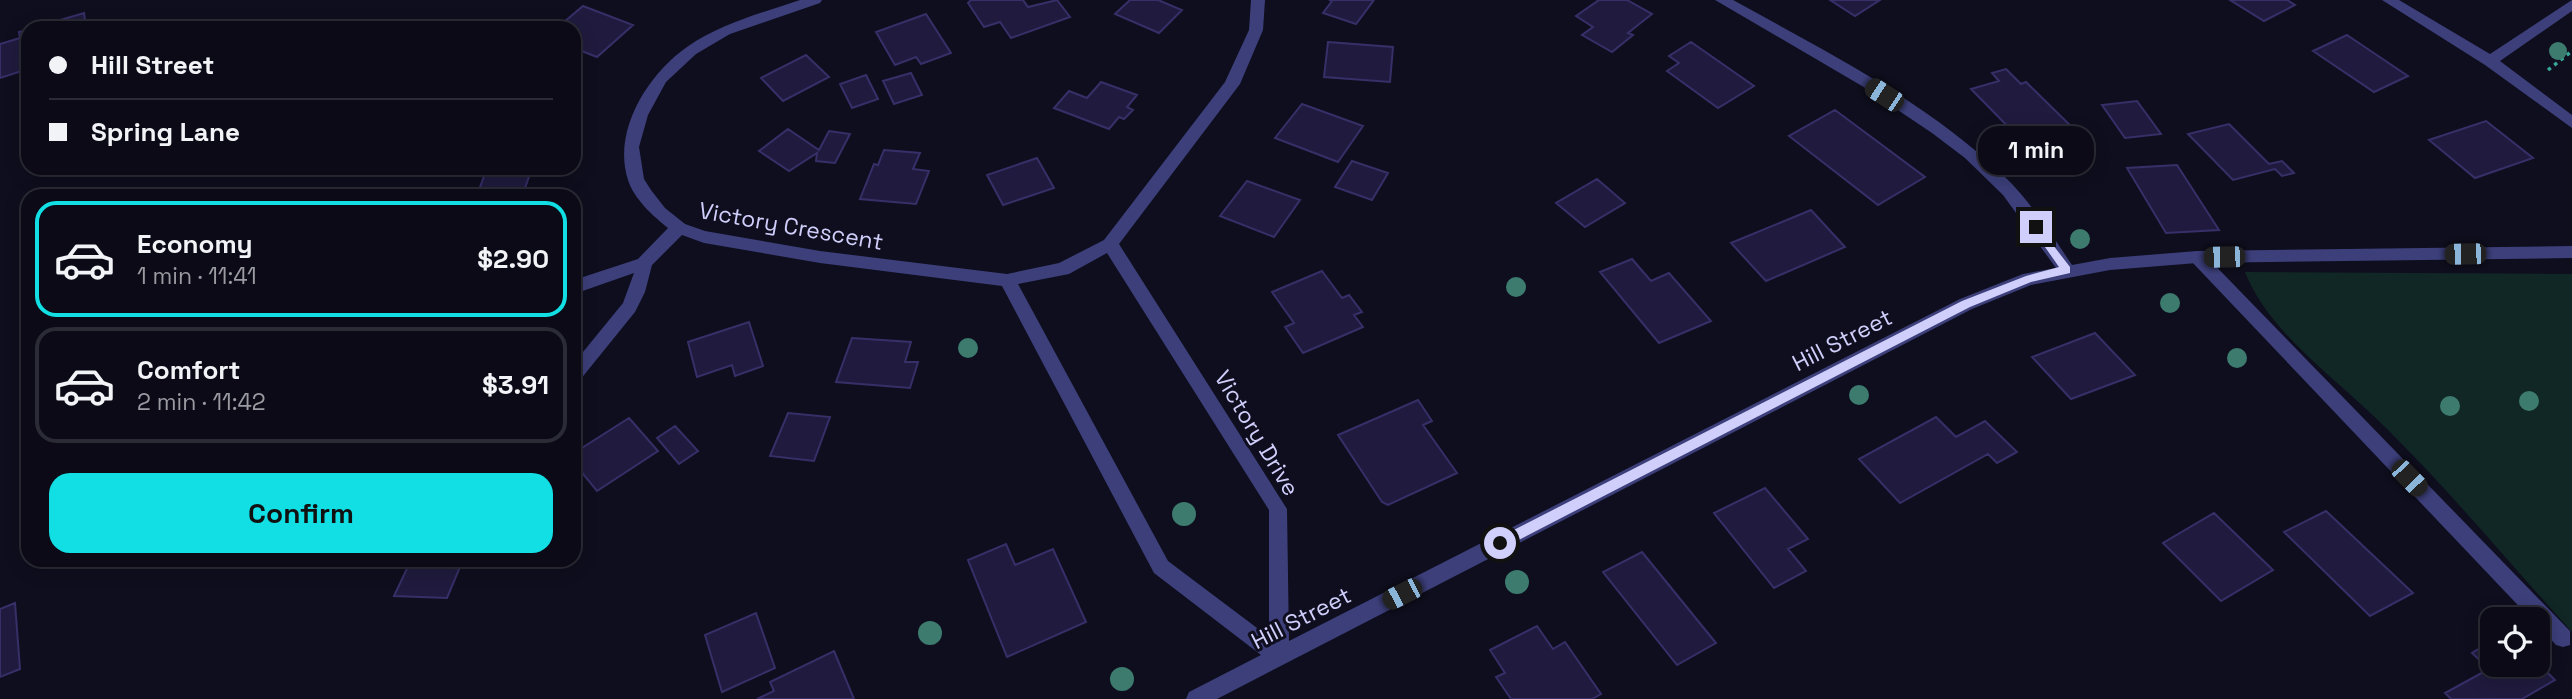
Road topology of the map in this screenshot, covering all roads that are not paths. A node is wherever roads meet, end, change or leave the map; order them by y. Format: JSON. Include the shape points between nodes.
{"nodes":[{"id":1,"x":815,"y":0,"type":"edge"},
{"id":2,"x":1258,"y":0,"type":"edge"},
{"id":3,"x":1722,"y":0,"type":"edge"},
{"id":4,"x":2389,"y":0,"type":"edge"},
{"id":5,"x":2572,"y":5,"type":"edge"},
{"id":6,"x":2490,"y":61,"type":"junction"},
{"id":7,"x":2572,"y":123,"type":"edge"},
{"id":8,"x":679,"y":228,"type":"junction"},
{"id":9,"x":1110,"y":244,"type":"junction"},
{"id":10,"x":2572,"y":252,"type":"edge"},
{"id":11,"x":2197,"y":257,"type":"junction"},
{"id":12,"x":644,"y":263,"type":"junction"},
{"id":13,"x":2067,"y":270,"type":"junction"},
{"id":14,"x":1007,"y":280,"type":"junction"},
{"id":15,"x":581,"y":285,"type":"edge"},
{"id":16,"x":581,"y":367,"type":"edge"},
{"id":17,"x":2563,"y":638,"type":"dead end"},
{"id":18,"x":1279,"y":657,"type":"junction"},
{"id":19,"x":1196,"y":699,"type":"edge"}],
"edges":[{"from":1,"to":8,"type":"street","name":"Victory Crescent","via":[[716,36],[673,65],[649,95],[631,147],[636,180],[659,212]]},
{"from":2,"to":9,"type":"street","via":[[1256,30],[1232,84]]},
{"from":3,"to":13,"type":"street","via":[[1838,65],[1952,139],[2021,205]]},
{"from":4,"to":6,"type":"street"},
{"from":5,"to":6,"type":"street"},
{"from":6,"to":7,"type":"street"},
{"from":8,"to":12,"type":"street"},
{"from":8,"to":14,"type":"street","name":"Victory Crescent","via":[[704,237],[820,257]]},
{"from":9,"to":14,"type":"street","name":"Victory Crescent","via":[[1063,269]]},
{"from":9,"to":18,"type":"street","name":"Victory Drive","via":[[1278,509]]},
{"from":10,"to":11,"type":"street","name":"Hill Street"},
{"from":11,"to":13,"type":"street","name":"Hill Street"},
{"from":11,"to":17,"type":"street"},
{"from":12,"to":15,"type":"street"},
{"from":12,"to":16,"type":"street","via":[[637,294]]},
{"from":13,"to":18,"type":"street","name":"Hill Street","via":[[2029,279],[1966,304]]},
{"from":14,"to":18,"type":"street","via":[[1161,567]]},
{"from":18,"to":19,"type":"street","name":"Hill Street"}]}
